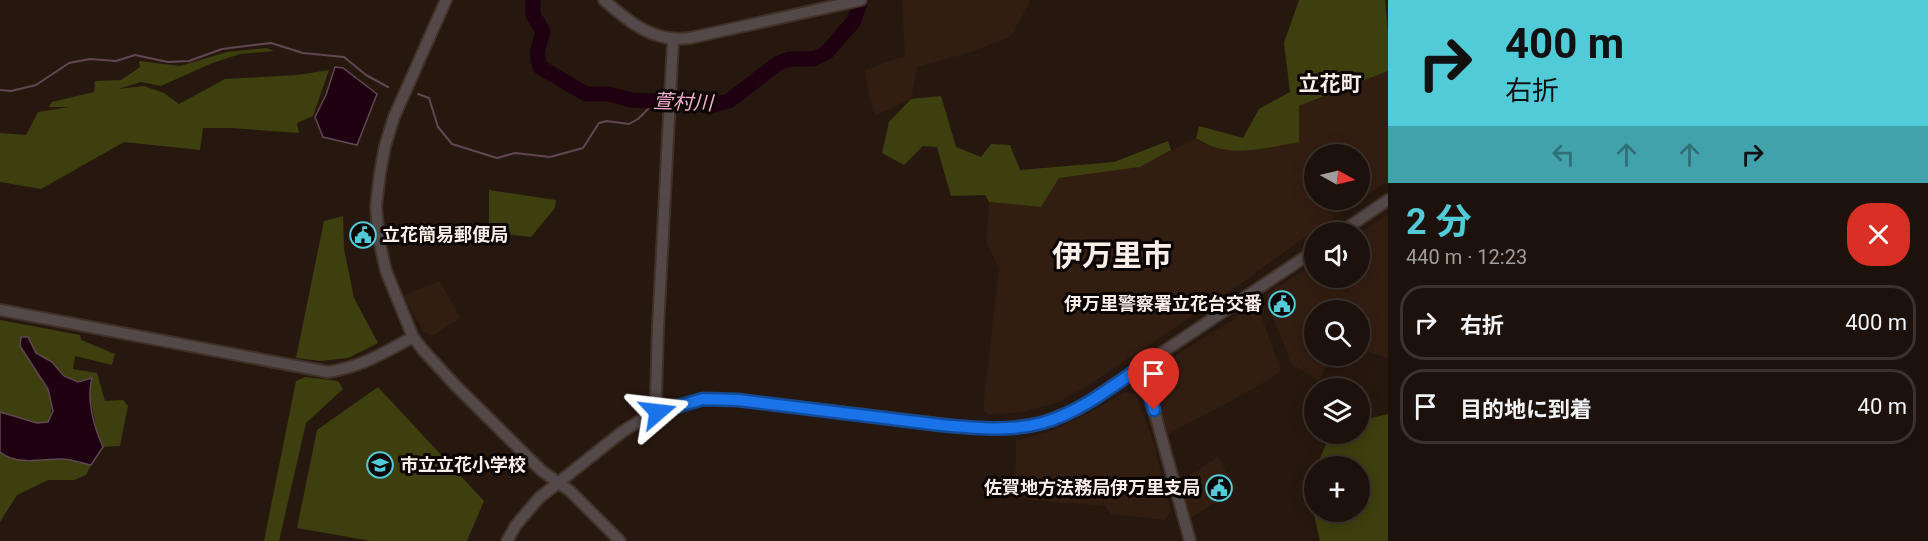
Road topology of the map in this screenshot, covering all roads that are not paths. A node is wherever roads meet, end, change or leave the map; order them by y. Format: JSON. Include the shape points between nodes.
{"nodes":[{"id":1,"x":446,"y":0,"type":"edge"},
{"id":2,"x":604,"y":0,"type":"edge"},
{"id":3,"x":861,"y":0,"type":"edge"},
{"id":4,"x":673,"y":40,"type":"junction"},
{"id":5,"x":1388,"y":200,"type":"edge"},
{"id":6,"x":1356,"y":222,"type":"edge"},
{"id":7,"x":1304,"y":257,"type":"edge"},
{"id":8,"x":0,"y":310,"type":"edge"},
{"id":9,"x":413,"y":337,"type":"junction"},
{"id":10,"x":1139,"y":368,"type":"junction"},
{"id":11,"x":658,"y":412,"type":"junction"},
{"id":12,"x":558,"y":483,"type":"junction"},
{"id":13,"x":507,"y":541,"type":"edge"},
{"id":14,"x":620,"y":541,"type":"edge"},
{"id":15,"x":1190,"y":541,"type":"edge"}],
"edges":[{"from":1,"to":9,"type":"street","via":[[394,117],[378,184],[379,240],[386,271]]},
{"from":2,"to":4,"type":"street","via":[[655,36]]},
{"from":3,"to":4,"type":"street"},
{"from":4,"to":11,"type":"street","via":[[658,328]]},
{"from":5,"to":6,"type":"street"},
{"from":7,"to":10,"type":"street"},
{"from":8,"to":9,"type":"street","via":[[328,372],[374,359]]},
{"from":9,"to":12,"type":"street","via":[[455,385]]},
{"from":10,"to":11,"type":"street","via":[[1079,408],[1043,423],[1010,428],[962,427],[738,400],[703,399]]},
{"from":10,"to":15,"type":"street","via":[[1148,387]]},
{"from":11,"to":12,"type":"street","via":[[622,432]]},
{"from":12,"to":13,"type":"street","via":[[539,498]]},
{"from":12,"to":14,"type":"street"}]}
